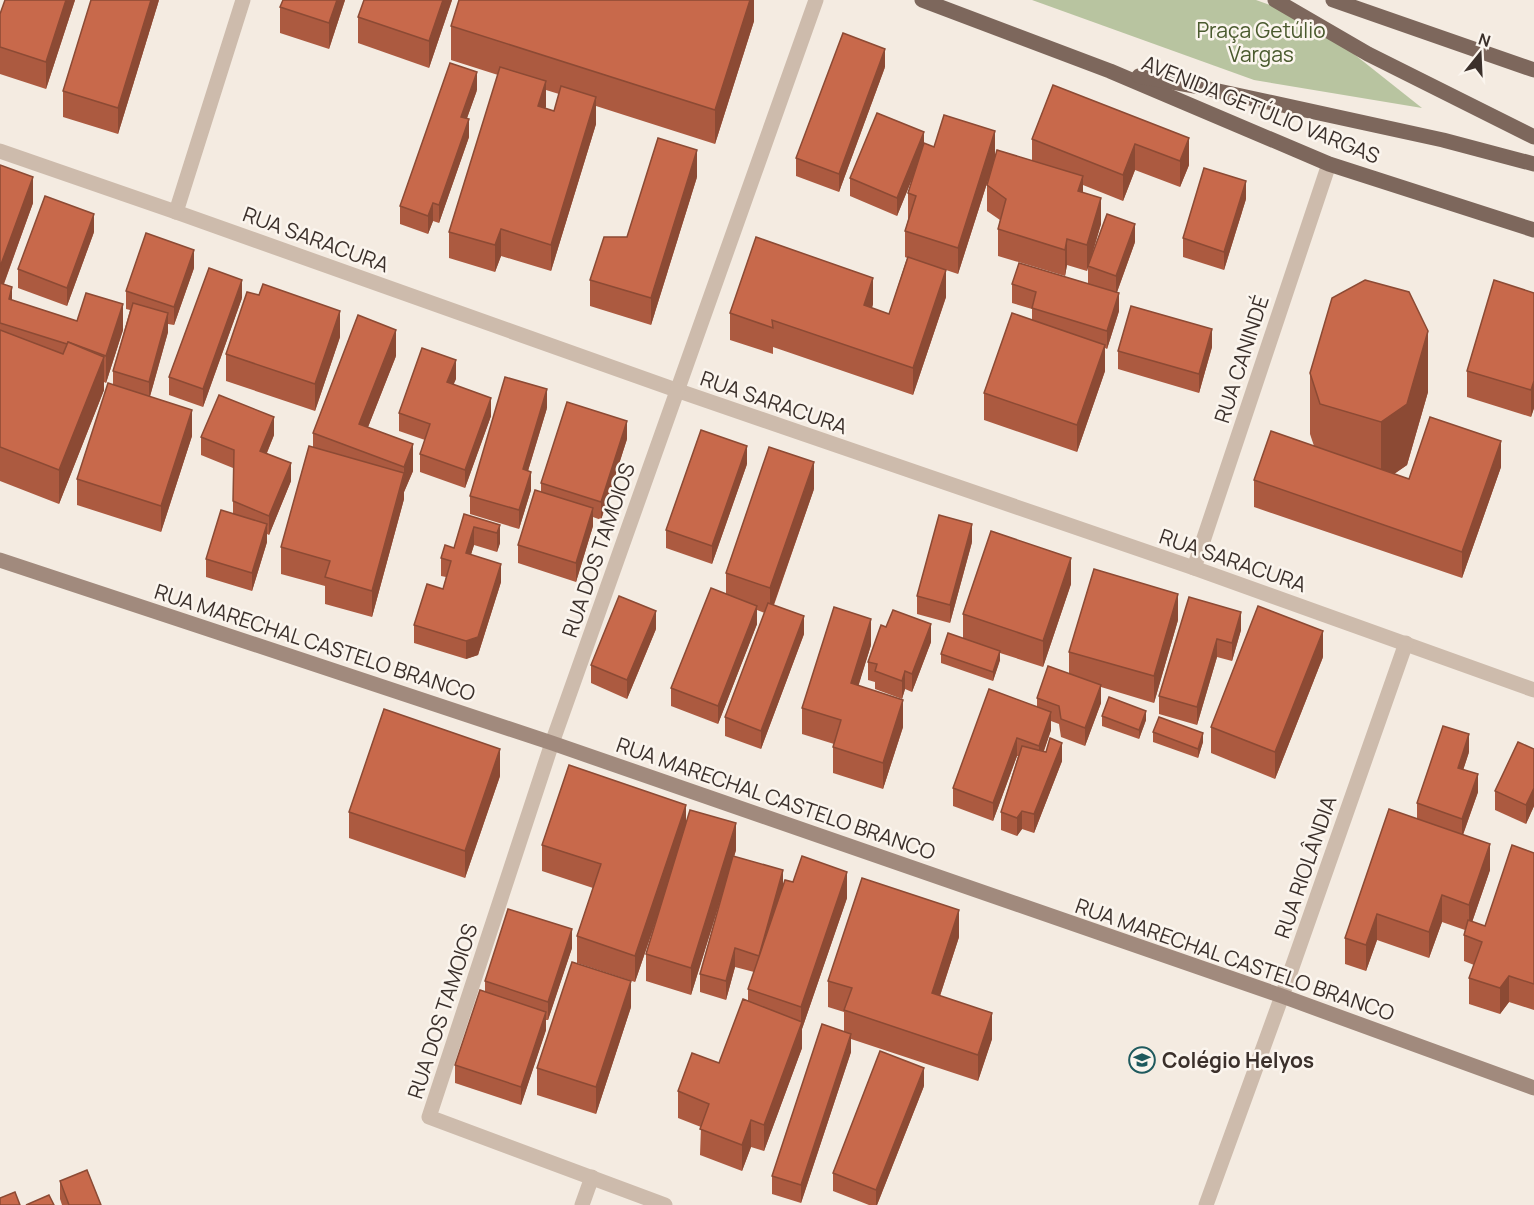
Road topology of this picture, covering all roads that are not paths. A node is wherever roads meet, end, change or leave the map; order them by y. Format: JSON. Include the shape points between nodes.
{"nodes":[{"id":1,"x":243,"y":0,"type":"edge"},
{"id":2,"x":816,"y":0,"type":"edge"},
{"id":3,"x":922,"y":0,"type":"edge"},
{"id":4,"x":1275,"y":0,"type":"edge"},
{"id":5,"x":1333,"y":0,"type":"edge"},
{"id":6,"x":1534,"y":70,"type":"edge"},
{"id":7,"x":1110,"y":71,"type":"junction"},
{"id":8,"x":1534,"y":137,"type":"edge"},
{"id":9,"x":0,"y":151,"type":"edge"},
{"id":10,"x":1329,"y":164,"type":"junction"},
{"id":11,"x":1534,"y":164,"type":"edge"},
{"id":12,"x":176,"y":212,"type":"junction"},
{"id":13,"x":1534,"y":230,"type":"edge"},
{"id":14,"x":676,"y":390,"type":"junction"},
{"id":15,"x":0,"y":560,"type":"edge"},
{"id":16,"x":1194,"y":568,"type":"junction"},
{"id":17,"x":1406,"y":644,"type":"junction"},
{"id":18,"x":1534,"y":690,"type":"edge"},
{"id":19,"x":552,"y":742,"type":"junction"},
{"id":20,"x":1282,"y":996,"type":"junction"},
{"id":21,"x":1534,"y":1088,"type":"edge"},
{"id":22,"x":592,"y":1177,"type":"junction"},
{"id":23,"x":582,"y":1205,"type":"edge"},
{"id":24,"x":665,"y":1205,"type":"edge"},
{"id":25,"x":1206,"y":1205,"type":"edge"}],
"edges":[{"from":1,"to":12,"type":"street"},
{"from":2,"to":14,"type":"street","name":"RUA DOS TAMOIOS"},
{"from":3,"to":7,"type":"main road","name":"AVENIDA GETÚLIO VARGAS"},
{"from":4,"to":8,"type":"main road","via":[[1368,54]]},
{"from":5,"to":6,"type":"main road"},
{"from":7,"to":10,"type":"main road","name":"AVENIDA GETÚLIO VARGAS"},
{"from":7,"to":11,"type":"main road","name":"AVENIDA GETÚLIO VARGAS","via":[[1443,140]]},
{"from":9,"to":12,"type":"street","name":"RUA SARACURA"},
{"from":10,"to":13,"type":"main road","name":"AVENIDA GETÚLIO VARGAS"},
{"from":10,"to":16,"type":"street","name":"RUA CANINDÉ"},
{"from":12,"to":14,"type":"street","name":"RUA SARACURA"},
{"from":14,"to":16,"type":"street","name":"RUA SARACURA"},
{"from":14,"to":19,"type":"street","name":"RUA DOS TAMOIOS"},
{"from":15,"to":19,"type":"street","name":"RUA MARECHAL CASTELO BRANCO"},
{"from":16,"to":17,"type":"street","name":"RUA SARACURA"},
{"from":17,"to":18,"type":"street","name":"RUA SARACURA"},
{"from":17,"to":20,"type":"street","name":"RUA RIOLÂNDIA"},
{"from":19,"to":20,"type":"street","name":"RUA MARECHAL CASTELO BRANCO"},
{"from":19,"to":22,"type":"street","name":"RUA DOS TAMOIOS","via":[[429,1117]]},
{"from":20,"to":21,"type":"street","name":"RUA MARECHAL CASTELO BRANCO"},
{"from":20,"to":25,"type":"street","name":"RUA RIOLÂNDIA"},
{"from":22,"to":23,"type":"street"},
{"from":22,"to":24,"type":"street"}]}
